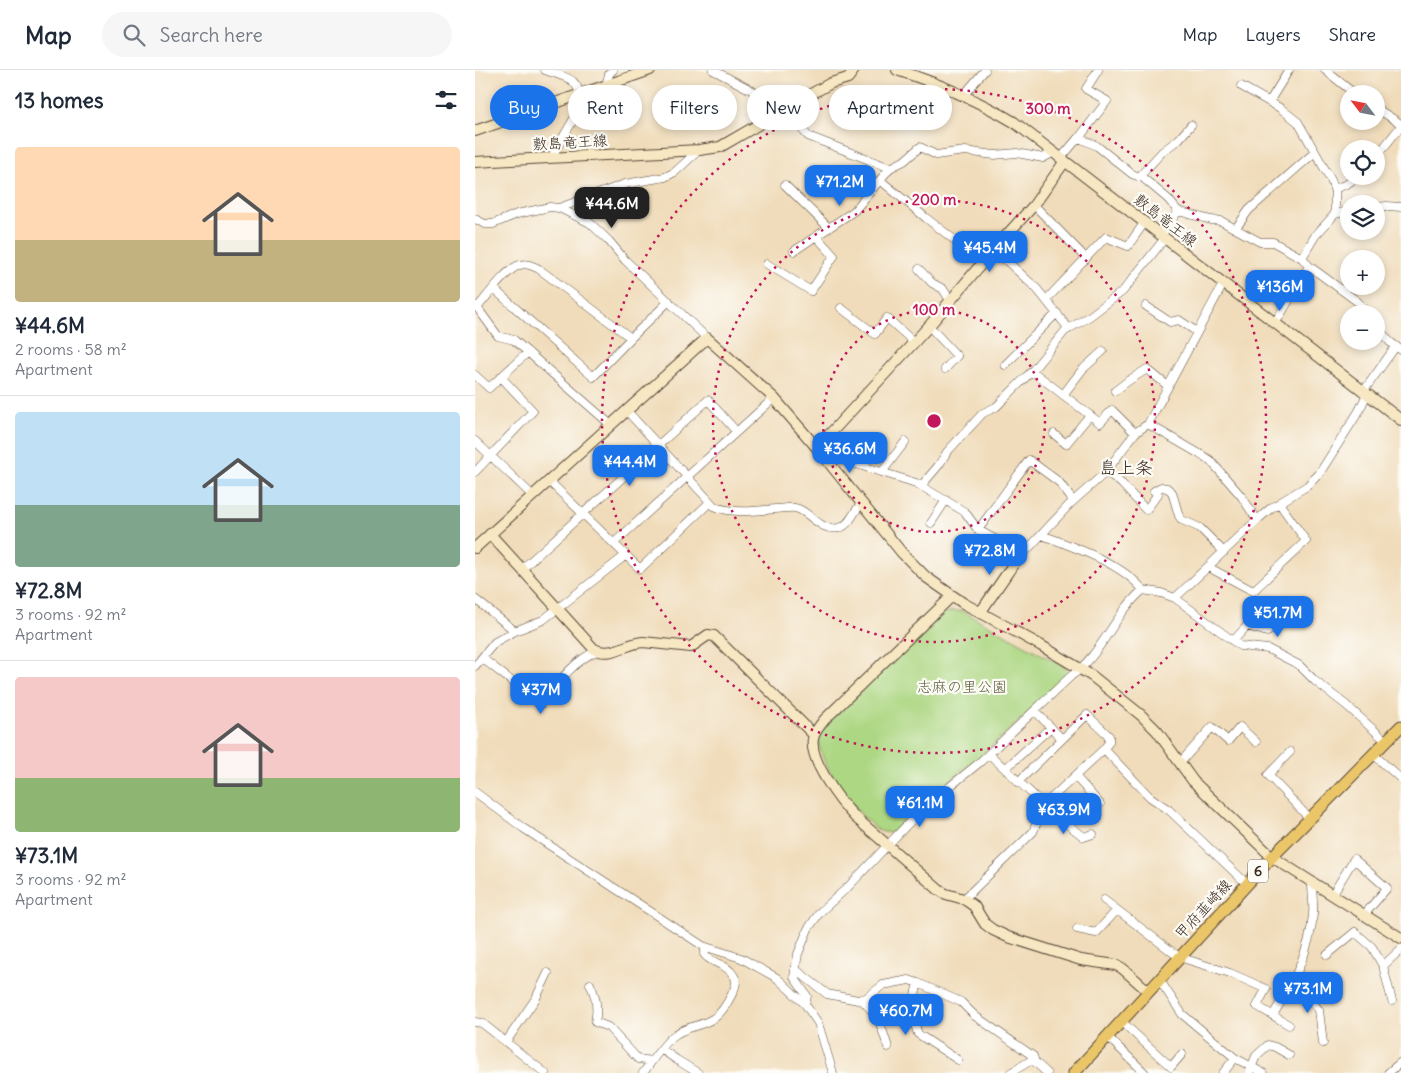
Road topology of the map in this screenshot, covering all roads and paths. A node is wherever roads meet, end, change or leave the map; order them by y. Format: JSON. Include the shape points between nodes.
{"nodes":[{"id":1,"x":545,"y":70,"type":"edge"},
{"id":2,"x":613,"y":70,"type":"edge"},
{"id":3,"x":650,"y":70,"type":"edge"},
{"id":4,"x":713,"y":70,"type":"edge"},
{"id":5,"x":854,"y":70,"type":"edge"},
{"id":6,"x":897,"y":70,"type":"edge"},
{"id":7,"x":985,"y":70,"type":"edge"},
{"id":8,"x":1098,"y":70,"type":"edge"},
{"id":9,"x":1289,"y":70,"type":"edge"},
{"id":10,"x":1325,"y":70,"type":"edge"},
{"id":11,"x":577,"y":85,"type":"edge"},
{"id":12,"x":606,"y":85,"type":"edge"},
{"id":13,"x":609,"y":85,"type":"edge"},
{"id":14,"x":1344,"y":85,"type":"edge"},
{"id":15,"x":1241,"y":86,"type":"dead end"},
{"id":16,"x":747,"y":88,"type":"edge"},
{"id":17,"x":819,"y":90,"type":"edge"},
{"id":18,"x":963,"y":96,"type":"junction"},
{"id":19,"x":568,"y":99,"type":"edge"},
{"id":20,"x":1269,"y":102,"type":"junction"},
{"id":21,"x":1385,"y":114,"type":"edge"},
{"id":22,"x":1191,"y":125,"type":"dead end"},
{"id":23,"x":1401,"y":125,"type":"edge"},
{"id":24,"x":568,"y":129,"type":"edge"},
{"id":25,"x":749,"y":130,"type":"edge"},
{"id":26,"x":803,"y":130,"type":"edge"},
{"id":27,"x":475,"y":131,"type":"edge"},
{"id":28,"x":1079,"y":138,"type":"junction"},
{"id":29,"x":1385,"y":145,"type":"edge"},
{"id":30,"x":699,"y":150,"type":"junction"},
{"id":31,"x":1315,"y":152,"type":"junction"},
{"id":32,"x":1060,"y":157,"type":"junction"},
{"id":33,"x":551,"y":158,"type":"junction"},
{"id":34,"x":475,"y":162,"type":"edge"},
{"id":35,"x":890,"y":168,"type":"junction"},
{"id":36,"x":1139,"y":177,"type":"junction"},
{"id":37,"x":880,"y":180,"type":"junction"},
{"id":38,"x":785,"y":185,"type":"dead end"},
{"id":39,"x":1344,"y":185,"type":"edge"},
{"id":40,"x":1334,"y":189,"type":"junction"},
{"id":41,"x":1034,"y":204,"type":"junction"},
{"id":42,"x":1385,"y":206,"type":"edge"},
{"id":43,"x":559,"y":208,"type":"junction"},
{"id":44,"x":1401,"y":208,"type":"edge"},
{"id":45,"x":1178,"y":211,"type":"junction"},
{"id":46,"x":1340,"y":213,"type":"edge"},
{"id":47,"x":1335,"y":214,"type":"junction"},
{"id":48,"x":476,"y":221,"type":"edge"},
{"id":49,"x":1144,"y":222,"type":"junction"},
{"id":50,"x":829,"y":228,"type":"junction"},
{"id":51,"x":1236,"y":228,"type":"junction"},
{"id":52,"x":816,"y":236,"type":"junction"},
{"id":53,"x":1163,"y":237,"type":"junction"},
{"id":54,"x":994,"y":249,"type":"junction"},
{"id":55,"x":794,"y":250,"type":"dead end"},
{"id":56,"x":1302,"y":258,"type":"junction"},
{"id":57,"x":1085,"y":260,"type":"junction"},
{"id":58,"x":983,"y":262,"type":"junction"},
{"id":59,"x":767,"y":264,"type":"dead end"},
{"id":60,"x":1309,"y":266,"type":"junction"},
{"id":61,"x":919,"y":269,"type":"dead end"},
{"id":62,"x":1223,"y":284,"type":"junction"},
{"id":63,"x":494,"y":289,"type":"junction"},
{"id":64,"x":950,"y":300,"type":"junction"},
{"id":65,"x":1046,"y":300,"type":"junction"},
{"id":66,"x":669,"y":302,"type":"junction"},
{"id":67,"x":1361,"y":305,"type":"edge"},
{"id":68,"x":1146,"y":306,"type":"dead end"},
{"id":69,"x":476,"y":307,"type":"edge"},
{"id":70,"x":841,"y":308,"type":"dead end"},
{"id":71,"x":1057,"y":313,"type":"junction"},
{"id":72,"x":1275,"y":324,"type":"junction"},
{"id":73,"x":929,"y":326,"type":"junction"},
{"id":74,"x":1069,"y":329,"type":"junction"},
{"id":75,"x":1197,"y":332,"type":"junction"},
{"id":76,"x":1385,"y":336,"type":"edge"},
{"id":77,"x":631,"y":338,"type":"junction"},
{"id":78,"x":707,"y":338,"type":"junction"},
{"id":79,"x":915,"y":343,"type":"junction"},
{"id":80,"x":1398,"y":348,"type":"edge"},
{"id":81,"x":1103,"y":351,"type":"dead end"},
{"id":82,"x":528,"y":352,"type":"junction"},
{"id":83,"x":1005,"y":365,"type":"dead end"},
{"id":84,"x":945,"y":369,"type":"dead end"},
{"id":85,"x":1032,"y":371,"type":"junction"},
{"id":86,"x":475,"y":374,"type":"edge"},
{"id":87,"x":501,"y":377,"type":"junction"},
{"id":88,"x":1168,"y":386,"type":"junction"},
{"id":89,"x":1115,"y":391,"type":"dead end"},
{"id":90,"x":1365,"y":393,"type":"junction"},
{"id":91,"x":1063,"y":395,"type":"junction"},
{"id":92,"x":774,"y":398,"type":"junction"},
{"id":93,"x":627,"y":411,"type":"junction"},
{"id":94,"x":1090,"y":415,"type":"junction"},
{"id":95,"x":1401,"y":420,"type":"edge"},
{"id":96,"x":1148,"y":424,"type":"junction"},
{"id":97,"x":611,"y":425,"type":"junction"},
{"id":98,"x":736,"y":432,"type":"junction"},
{"id":99,"x":1135,"y":433,"type":"junction"},
{"id":100,"x":1054,"y":434,"type":"dead end"},
{"id":101,"x":475,"y":441,"type":"edge"},
{"id":102,"x":905,"y":442,"type":"dead end"},
{"id":103,"x":659,"y":446,"type":"junction"},
{"id":104,"x":821,"y":452,"type":"junction"},
{"id":105,"x":491,"y":456,"type":"junction"},
{"id":106,"x":1106,"y":471,"type":"junction"},
{"id":107,"x":475,"y":472,"type":"edge"},
{"id":108,"x":881,"y":472,"type":"junction"},
{"id":109,"x":687,"y":476,"type":"junction"},
{"id":110,"x":549,"y":481,"type":"junction"},
{"id":111,"x":921,"y":486,"type":"junction"},
{"id":112,"x":533,"y":496,"type":"junction"},
{"id":113,"x":945,"y":500,"type":"junction"},
{"id":114,"x":1073,"y":501,"type":"junction"},
{"id":115,"x":710,"y":502,"type":"junction"},
{"id":116,"x":862,"y":503,"type":"junction"},
{"id":117,"x":1279,"y":503,"type":"junction"},
{"id":118,"x":583,"y":514,"type":"junction"},
{"id":119,"x":1257,"y":520,"type":"junction"},
{"id":120,"x":931,"y":523,"type":"dead end"},
{"id":121,"x":978,"y":530,"type":"junction"},
{"id":122,"x":490,"y":534,"type":"junction"},
{"id":123,"x":1041,"y":535,"type":"junction"},
{"id":124,"x":614,"y":543,"type":"junction"},
{"id":125,"x":475,"y":548,"type":"edge"},
{"id":126,"x":1224,"y":552,"type":"junction"},
{"id":127,"x":1021,"y":553,"type":"junction"},
{"id":128,"x":626,"y":555,"type":"junction"},
{"id":129,"x":1207,"y":567,"type":"junction"},
{"id":130,"x":522,"y":569,"type":"junction"},
{"id":131,"x":1143,"y":590,"type":"junction"},
{"id":132,"x":953,"y":596,"type":"junction"},
{"id":133,"x":1175,"y":598,"type":"junction"},
{"id":134,"x":475,"y":599,"type":"edge"},
{"id":135,"x":1307,"y":605,"type":"dead end"},
{"id":136,"x":558,"y":609,"type":"junction"},
{"id":137,"x":980,"y":613,"type":"junction"},
{"id":138,"x":515,"y":631,"type":"junction"},
{"id":139,"x":1233,"y":641,"type":"junction"},
{"id":140,"x":597,"y":650,"type":"junction"},
{"id":141,"x":482,"y":658,"type":"junction"},
{"id":142,"x":475,"y":666,"type":"edge"},
{"id":143,"x":1081,"y":669,"type":"junction"},
{"id":144,"x":1035,"y":711,"type":"junction"},
{"id":145,"x":1401,"y":726,"type":"edge"},
{"id":146,"x":1051,"y":727,"type":"junction"},
{"id":147,"x":814,"y":735,"type":"junction"},
{"id":148,"x":1063,"y":739,"type":"junction"},
{"id":149,"x":1386,"y":741,"type":"junction"},
{"id":150,"x":1256,"y":742,"type":"dead end"},
{"id":151,"x":1104,"y":749,"type":"junction"},
{"id":152,"x":1289,"y":752,"type":"dead end"},
{"id":153,"x":989,"y":754,"type":"junction"},
{"id":154,"x":1373,"y":754,"type":"junction"},
{"id":155,"x":1180,"y":762,"type":"junction"},
{"id":156,"x":1005,"y":769,"type":"junction"},
{"id":157,"x":1075,"y":776,"type":"junction"},
{"id":158,"x":1401,"y":779,"type":"edge"},
{"id":159,"x":1018,"y":782,"type":"junction"},
{"id":160,"x":475,"y":792,"type":"edge"},
{"id":161,"x":1045,"y":803,"type":"junction"},
{"id":162,"x":1101,"y":804,"type":"dead end"},
{"id":163,"x":1309,"y":818,"type":"junction"},
{"id":164,"x":1093,"y":834,"type":"dead end"},
{"id":165,"x":888,"y":847,"type":"junction"},
{"id":166,"x":1271,"y":857,"type":"junction"},
{"id":167,"x":1312,"y":883,"type":"junction"},
{"id":168,"x":1247,"y":884,"type":"junction"},
{"id":169,"x":1332,"y":895,"type":"junction"},
{"id":170,"x":963,"y":899,"type":"junction"},
{"id":171,"x":1104,"y":900,"type":"dead end"},
{"id":172,"x":1117,"y":910,"type":"junction"},
{"id":173,"x":1364,"y":915,"type":"junction"},
{"id":174,"x":1077,"y":929,"type":"dead end"},
{"id":175,"x":1401,"y":938,"type":"edge"},
{"id":176,"x":705,"y":947,"type":"junction"},
{"id":177,"x":1401,"y":949,"type":"edge"},
{"id":178,"x":1327,"y":955,"type":"dead end"},
{"id":179,"x":1179,"y":958,"type":"junction"},
{"id":180,"x":1383,"y":966,"type":"junction"},
{"id":181,"x":795,"y":969,"type":"junction"},
{"id":182,"x":548,"y":973,"type":"dead end"},
{"id":183,"x":1159,"y":979,"type":"junction"},
{"id":184,"x":918,"y":983,"type":"junction"},
{"id":185,"x":590,"y":984,"type":"dead end"},
{"id":186,"x":1292,"y":984,"type":"junction"},
{"id":187,"x":1148,"y":991,"type":"junction"},
{"id":188,"x":861,"y":999,"type":"junction"},
{"id":189,"x":1392,"y":1001,"type":"dead end"},
{"id":190,"x":805,"y":1004,"type":"junction"},
{"id":191,"x":1273,"y":1015,"type":"junction"},
{"id":192,"x":1121,"y":1021,"type":"junction"},
{"id":193,"x":475,"y":1022,"type":"edge"},
{"id":194,"x":1289,"y":1025,"type":"dead end"},
{"id":195,"x":1107,"y":1036,"type":"junction"},
{"id":196,"x":506,"y":1042,"type":"junction"},
{"id":197,"x":1323,"y":1043,"type":"dead end"},
{"id":198,"x":888,"y":1047,"type":"dead end"},
{"id":199,"x":661,"y":1049,"type":"junction"},
{"id":200,"x":1182,"y":1054,"type":"dead end"},
{"id":201,"x":1289,"y":1055,"type":"dead end"},
{"id":202,"x":1235,"y":1058,"type":"junction"},
{"id":203,"x":958,"y":1060,"type":"dead end"},
{"id":204,"x":652,"y":1061,"type":"junction"},
{"id":205,"x":1035,"y":1062,"type":"junction"},
{"id":206,"x":1401,"y":1062,"type":"edge"},
{"id":207,"x":1250,"y":1070,"type":"edge"},
{"id":208,"x":545,"y":1073,"type":"edge"},
{"id":209,"x":643,"y":1073,"type":"edge"},
{"id":210,"x":698,"y":1073,"type":"edge"},
{"id":211,"x":833,"y":1073,"type":"edge"},
{"id":212,"x":1010,"y":1073,"type":"edge"},
{"id":213,"x":1047,"y":1073,"type":"edge"},
{"id":214,"x":1074,"y":1073,"type":"edge"},
{"id":215,"x":1145,"y":1073,"type":"edge"},
{"id":216,"x":1223,"y":1073,"type":"edge"},
{"id":217,"x":1263,"y":1073,"type":"edge"},
{"id":218,"x":1388,"y":1073,"type":"edge"}],
"edges":[{"from":1,"to":11,"type":"street"},
{"from":2,"to":12,"type":"street"},
{"from":3,"to":13,"type":"street","name":"敷島竜王線"},
{"from":4,"to":16,"type":"street"},
{"from":5,"to":17,"type":"street","name":"敷島竜王線","via":[[848,78]]},
{"from":6,"to":18,"type":"street","name":"敷島竜王線"},
{"from":7,"to":18,"type":"street"},
{"from":8,"to":28,"type":"street","via":[[1086,89],[1107,101]]},
{"from":9,"to":20,"type":"street"},
{"from":10,"to":14,"type":"street"},
{"from":15,"to":20,"type":"street"},
{"from":18,"to":32,"type":"street","name":"敷島竜王線","via":[[1014,122]]},
{"from":19,"to":27,"type":"street","name":"敷島竜王線"},
{"from":20,"to":31,"type":"street","via":[[1298,122]]},
{"from":21,"to":23,"type":"street"},
{"from":22,"to":36,"type":"street"},
{"from":23,"to":29,"type":"street"},
{"from":24,"to":33,"type":"street"},
{"from":25,"to":30,"type":"street","name":"敷島竜王線","via":[[721,147]]},
{"from":26,"to":35,"type":"street","via":[[808,136]]},
{"from":28,"to":32,"type":"street"},
{"from":28,"to":36,"type":"street","via":[[1097,146]]},
{"from":30,"to":33,"type":"street","name":"敷島竜王線"},
{"from":30,"to":43,"type":"street","via":[[665,177],[625,184]]},
{"from":31,"to":40,"type":"street"},
{"from":31,"to":51,"type":"street","via":[[1249,210]]},
{"from":32,"to":35,"type":"street","via":[[965,151],[936,156],[920,148]]},
{"from":32,"to":41,"type":"street"},
{"from":32,"to":49,"type":"street","name":"敷島竜王線"},
{"from":33,"to":34,"type":"street","name":"敷島竜王線"},
{"from":35,"to":37,"type":"street"},
{"from":36,"to":45,"type":"street"},
{"from":37,"to":50,"type":"street","via":[[854,211]]},
{"from":37,"to":58,"type":"street"},
{"from":38,"to":50,"type":"street"},
{"from":39,"to":40,"type":"street"},
{"from":40,"to":47,"type":"street"},
{"from":41,"to":54,"type":"street"},
{"from":41,"to":57,"type":"street"},
{"from":42,"to":44,"type":"street"},
{"from":43,"to":48,"type":"street","via":[[539,208],[493,224]]},
{"from":43,"to":66,"type":"street","via":[[590,223]]},
{"from":45,"to":51,"type":"street"},
{"from":45,"to":53,"type":"street"},
{"from":46,"to":47,"type":"street"},
{"from":47,"to":56,"type":"street","via":[[1315,236]]},
{"from":49,"to":53,"type":"street","name":"敷島竜王線"},
{"from":49,"to":57,"type":"street","via":[[1128,246],[1107,237]]},
{"from":50,"to":52,"type":"street"},
{"from":51,"to":56,"type":"street","via":[[1260,242],[1273,242]]},
{"from":52,"to":55,"type":"street"},
{"from":52,"to":59,"type":"street","via":[[834,256],[811,291]]},
{"from":53,"to":62,"type":"street","name":"敷島竜王線"},
{"from":53,"to":74,"type":"street","via":[[1123,291]]},
{"from":54,"to":58,"type":"street"},
{"from":54,"to":65,"type":"street"},
{"from":56,"to":60,"type":"street"},
{"from":57,"to":65,"type":"street"},
{"from":58,"to":64,"type":"street"},
{"from":60,"to":67,"type":"street"},
{"from":60,"to":72,"type":"street"},
{"from":61,"to":64,"type":"street"},
{"from":62,"to":72,"type":"street","name":"敷島竜王線"},
{"from":62,"to":75,"type":"street"},
{"from":63,"to":69,"type":"street"},
{"from":63,"to":77,"type":"street","via":[[518,265],[531,265]]},
{"from":63,"to":77,"type":"street","via":[[593,377]]},
{"from":64,"to":73,"type":"street"},
{"from":65,"to":71,"type":"street"},
{"from":66,"to":77,"type":"street"},
{"from":66,"to":78,"type":"street"},
{"from":68,"to":75,"type":"street","via":[[1170,322],[1179,320]]},
{"from":69,"to":82,"type":"street","via":[[498,336],[514,340]]},
{"from":70,"to":79,"type":"street","via":[[875,334],[887,318]]},
{"from":71,"to":74,"type":"street"},
{"from":71,"to":83,"type":"street"},
{"from":72,"to":90,"type":"street","name":"敷島竜王線"},
{"from":73,"to":79,"type":"street"},
{"from":73,"to":84,"type":"street","via":[[957,356]]},
{"from":74,"to":85,"type":"street"},
{"from":75,"to":88,"type":"street"},
{"from":76,"to":80,"type":"street"},
{"from":78,"to":92,"type":"street"},
{"from":78,"to":93,"type":"street"},
{"from":79,"to":104,"type":"street"},
{"from":80,"to":90,"type":"street"},
{"from":81,"to":91,"type":"street","via":[[1082,370]]},
{"from":82,"to":87,"type":"street"},
{"from":82,"to":97,"type":"street"},
{"from":85,"to":91,"type":"street"},
{"from":85,"to":111,"type":"street","via":[[996,407],[983,413]]},
{"from":86,"to":87,"type":"street","via":[[489,388]]},
{"from":87,"to":105,"type":"street","via":[[533,411]]},
{"from":88,"to":89,"type":"street","via":[[1147,368]]},
{"from":88,"to":96,"type":"street"},
{"from":90,"to":95,"type":"street","name":"敷島竜王線"},
{"from":90,"to":117,"type":"street","via":[[1359,411],[1319,474],[1307,486]]},
{"from":91,"to":94,"type":"street"},
{"from":92,"to":98,"type":"street"},
{"from":92,"to":104,"type":"street"},
{"from":93,"to":97,"type":"street"},
{"from":93,"to":103,"type":"street"},
{"from":94,"to":99,"type":"street","via":[[1100,423],[1112,410]]},
{"from":94,"to":100,"type":"street","via":[[1067,444]]},
{"from":96,"to":99,"type":"street"},
{"from":96,"to":119,"type":"street","via":[[1210,460]]},
{"from":97,"to":110,"type":"street"},
{"from":98,"to":103,"type":"street","via":[[708,400]]},
{"from":98,"to":109,"type":"street"},
{"from":99,"to":106,"type":"street"},
{"from":101,"to":105,"type":"street"},
{"from":102,"to":108,"type":"street"},
{"from":103,"to":109,"type":"street"},
{"from":103,"to":118,"type":"street"},
{"from":104,"to":108,"type":"street"},
{"from":104,"to":116,"type":"street"},
{"from":105,"to":107,"type":"street"},
{"from":105,"to":112,"type":"street"},
{"from":106,"to":114,"type":"street"},
{"from":106,"to":126,"type":"street","via":[[1146,510],[1158,494],[1154,491],[1167,488],[1172,492],[1182,520],[1200,528]]},
{"from":108,"to":111,"type":"street"},
{"from":109,"to":115,"type":"street"},
{"from":109,"to":124,"type":"street"},
{"from":110,"to":112,"type":"street"},
{"from":110,"to":118,"type":"street"},
{"from":111,"to":113,"type":"street"},
{"from":112,"to":122,"type":"street"},
{"from":113,"to":120,"type":"street"},
{"from":113,"to":121,"type":"street","via":[[965,512]]},
{"from":114,"to":121,"type":"street","via":[[1059,482],[1029,460]]},
{"from":114,"to":123,"type":"street"},
{"from":115,"to":116,"type":"street","via":[[721,509],[759,511],[796,508],[822,526],[835,529],[842,528]]},
{"from":115,"to":128,"type":"street","via":[[640,568]]},
{"from":116,"to":132,"type":"street","via":[[913,565]]},
{"from":117,"to":119,"type":"street"},
{"from":117,"to":129,"type":"street","via":[[1306,541],[1253,591]]},
{"from":118,"to":124,"type":"street"},
{"from":118,"to":130,"type":"street"},
{"from":119,"to":126,"type":"street"},
{"from":121,"to":127,"type":"street"},
{"from":122,"to":125,"type":"street"},
{"from":122,"to":130,"type":"street"},
{"from":123,"to":127,"type":"street"},
{"from":123,"to":131,"type":"street","via":[[1111,566]]},
{"from":124,"to":128,"type":"street"},
{"from":126,"to":129,"type":"street"},
{"from":127,"to":137,"type":"street"},
{"from":128,"to":136,"type":"street"},
{"from":129,"to":133,"type":"street"},
{"from":130,"to":136,"type":"street"},
{"from":131,"to":133,"type":"street"},
{"from":131,"to":143,"type":"street","via":[[1133,598]]},
{"from":132,"to":137,"type":"street"},
{"from":132,"to":147,"type":"street","via":[[825,719]]},
{"from":133,"to":139,"type":"street"},
{"from":134,"to":138,"type":"street"},
{"from":135,"to":139,"type":"street","via":[[1267,632],[1247,626]]},
{"from":136,"to":138,"type":"street","via":[[543,620]]},
{"from":136,"to":140,"type":"street"},
{"from":137,"to":143,"type":"street"},
{"from":138,"to":141,"type":"street","via":[[495,642]]},
{"from":139,"to":149,"type":"street","via":[[1240,646],[1268,649],[1299,665]]},
{"from":140,"to":141,"type":"street","via":[[576,664],[541,704]]},
{"from":140,"to":147,"type":"street","via":[[607,653],[637,642],[691,647],[708,635],[714,636]]},
{"from":141,"to":142,"type":"street"},
{"from":143,"to":144,"type":"street"},
{"from":143,"to":155,"type":"street","via":[[1141,715]]},
{"from":144,"to":146,"type":"street"},
{"from":144,"to":153,"type":"street"},
{"from":145,"to":149,"type":"main road","name":"甲府韮崎線","number":"6"},
{"from":146,"to":148,"type":"street"},
{"from":146,"to":156,"type":"street"},
{"from":147,"to":165,"type":"street","via":[[815,757],[843,805]]},
{"from":148,"to":151,"type":"street","via":[[1087,715],[1109,736]]},
{"from":148,"to":159,"type":"street"},
{"from":149,"to":154,"type":"main road","name":"甲府韮崎線","number":"6"},
{"from":150,"to":155,"type":"street","via":[[1240,727],[1228,741],[1212,727]]},
{"from":151,"to":157,"type":"street"},
{"from":151,"to":168,"type":"street","via":[[1150,797],[1169,810]]},
{"from":152,"to":163,"type":"street","via":[[1268,776]]},
{"from":153,"to":156,"type":"street"},
{"from":153,"to":165,"type":"street","via":[[922,809]]},
{"from":154,"to":158,"type":"street"},
{"from":154,"to":163,"type":"main road","name":"甲府韮崎線","number":"6"},
{"from":155,"to":166,"type":"street","via":[[1193,781]]},
{"from":156,"to":159,"type":"street"},
{"from":157,"to":161,"type":"street"},
{"from":157,"to":162,"type":"street"},
{"from":159,"to":161,"type":"street"},
{"from":160,"to":176,"type":"street","via":[[523,828]]},
{"from":161,"to":164,"type":"street","via":[[1084,837]]},
{"from":161,"to":170,"type":"street","via":[[1033,832]]},
{"from":163,"to":166,"type":"main road","name":"甲府韮崎線","number":"6"},
{"from":165,"to":170,"type":"street","via":[[939,890]]},
{"from":165,"to":181,"type":"street","via":[[811,923]]},
{"from":166,"to":167,"type":"street"},
{"from":166,"to":168,"type":"main road","name":"甲府韮崎線","number":"6"},
{"from":167,"to":169,"type":"street"},
{"from":167,"to":186,"type":"street","via":[[1311,928]]},
{"from":168,"to":179,"type":"main road","name":"甲府韮崎線","number":"6"},
{"from":169,"to":173,"type":"street"},
{"from":169,"to":173,"type":"street","via":[[1354,859],[1387,888]]},
{"from":170,"to":187,"type":"street","via":[[974,906],[985,924],[993,930],[1081,960],[1116,965]]},
{"from":171,"to":172,"type":"street"},
{"from":172,"to":174,"type":"street","via":[[1096,933]]},
{"from":172,"to":179,"type":"street"},
{"from":173,"to":175,"type":"street"},
{"from":176,"to":190,"type":"street","via":[[741,958],[770,974]]},
{"from":176,"to":199,"type":"street","via":[[706,958],[721,963],[734,975],[737,980],[735,990],[713,1019],[681,1030]]},
{"from":177,"to":180,"type":"street"},
{"from":178,"to":180,"type":"street","via":[[1355,932],[1373,947]]},
{"from":179,"to":183,"type":"main road","name":"甲府韮崎線","number":"6"},
{"from":179,"to":191,"type":"street","via":[[1230,973],[1266,989],[1257,1006]]},
{"from":180,"to":189,"type":"street"},
{"from":181,"to":188,"type":"street","via":[[827,994]]},
{"from":181,"to":190,"type":"street","via":[[794,977],[807,996]]},
{"from":182,"to":196,"type":"street","via":[[536,998]]},
{"from":183,"to":187,"type":"main road","name":"甲府韮崎線","number":"6"},
{"from":183,"to":202,"type":"street","via":[[1182,1014]]},
{"from":184,"to":188,"type":"street","via":[[909,980],[883,985]]},
{"from":184,"to":203,"type":"street","via":[[914,999],[918,1006],[913,1019],[917,1034]]},
{"from":184,"to":205,"type":"street","via":[[961,1002],[975,1016],[1033,1056]]},
{"from":185,"to":204,"type":"street","via":[[596,996],[595,1022],[608,1027],[638,1059]]},
{"from":186,"to":191,"type":"street"},
{"from":186,"to":197,"type":"street","via":[[1319,1010]]},
{"from":187,"to":192,"type":"main road","name":"甲府韮崎線","number":"6"},
{"from":188,"to":198,"type":"street","via":[[878,1017]]},
{"from":190,"to":211,"type":"street","via":[[818,1023]]},
{"from":191,"to":194,"type":"street"},
{"from":192,"to":195,"type":"main road","name":"甲府韮崎線","number":"6"},
{"from":192,"to":200,"type":"street","via":[[1171,1067]]},
{"from":193,"to":196,"type":"street","via":[[482,1023]]},
{"from":195,"to":214,"type":"main road","name":"甲府韮崎線","number":"6"},
{"from":195,"to":215,"type":"street"},
{"from":196,"to":208,"type":"street"},
{"from":199,"to":204,"type":"street"},
{"from":199,"to":210,"type":"street"},
{"from":201,"to":207,"type":"street","via":[[1267,1045],[1256,1056]]},
{"from":202,"to":207,"type":"street"},
{"from":202,"to":216,"type":"street"},
{"from":204,"to":209,"type":"street"},
{"from":205,"to":212,"type":"street","via":[[1030,1061]]},
{"from":205,"to":213,"type":"street"},
{"from":206,"to":218,"type":"street"},
{"from":207,"to":217,"type":"street"}]}
